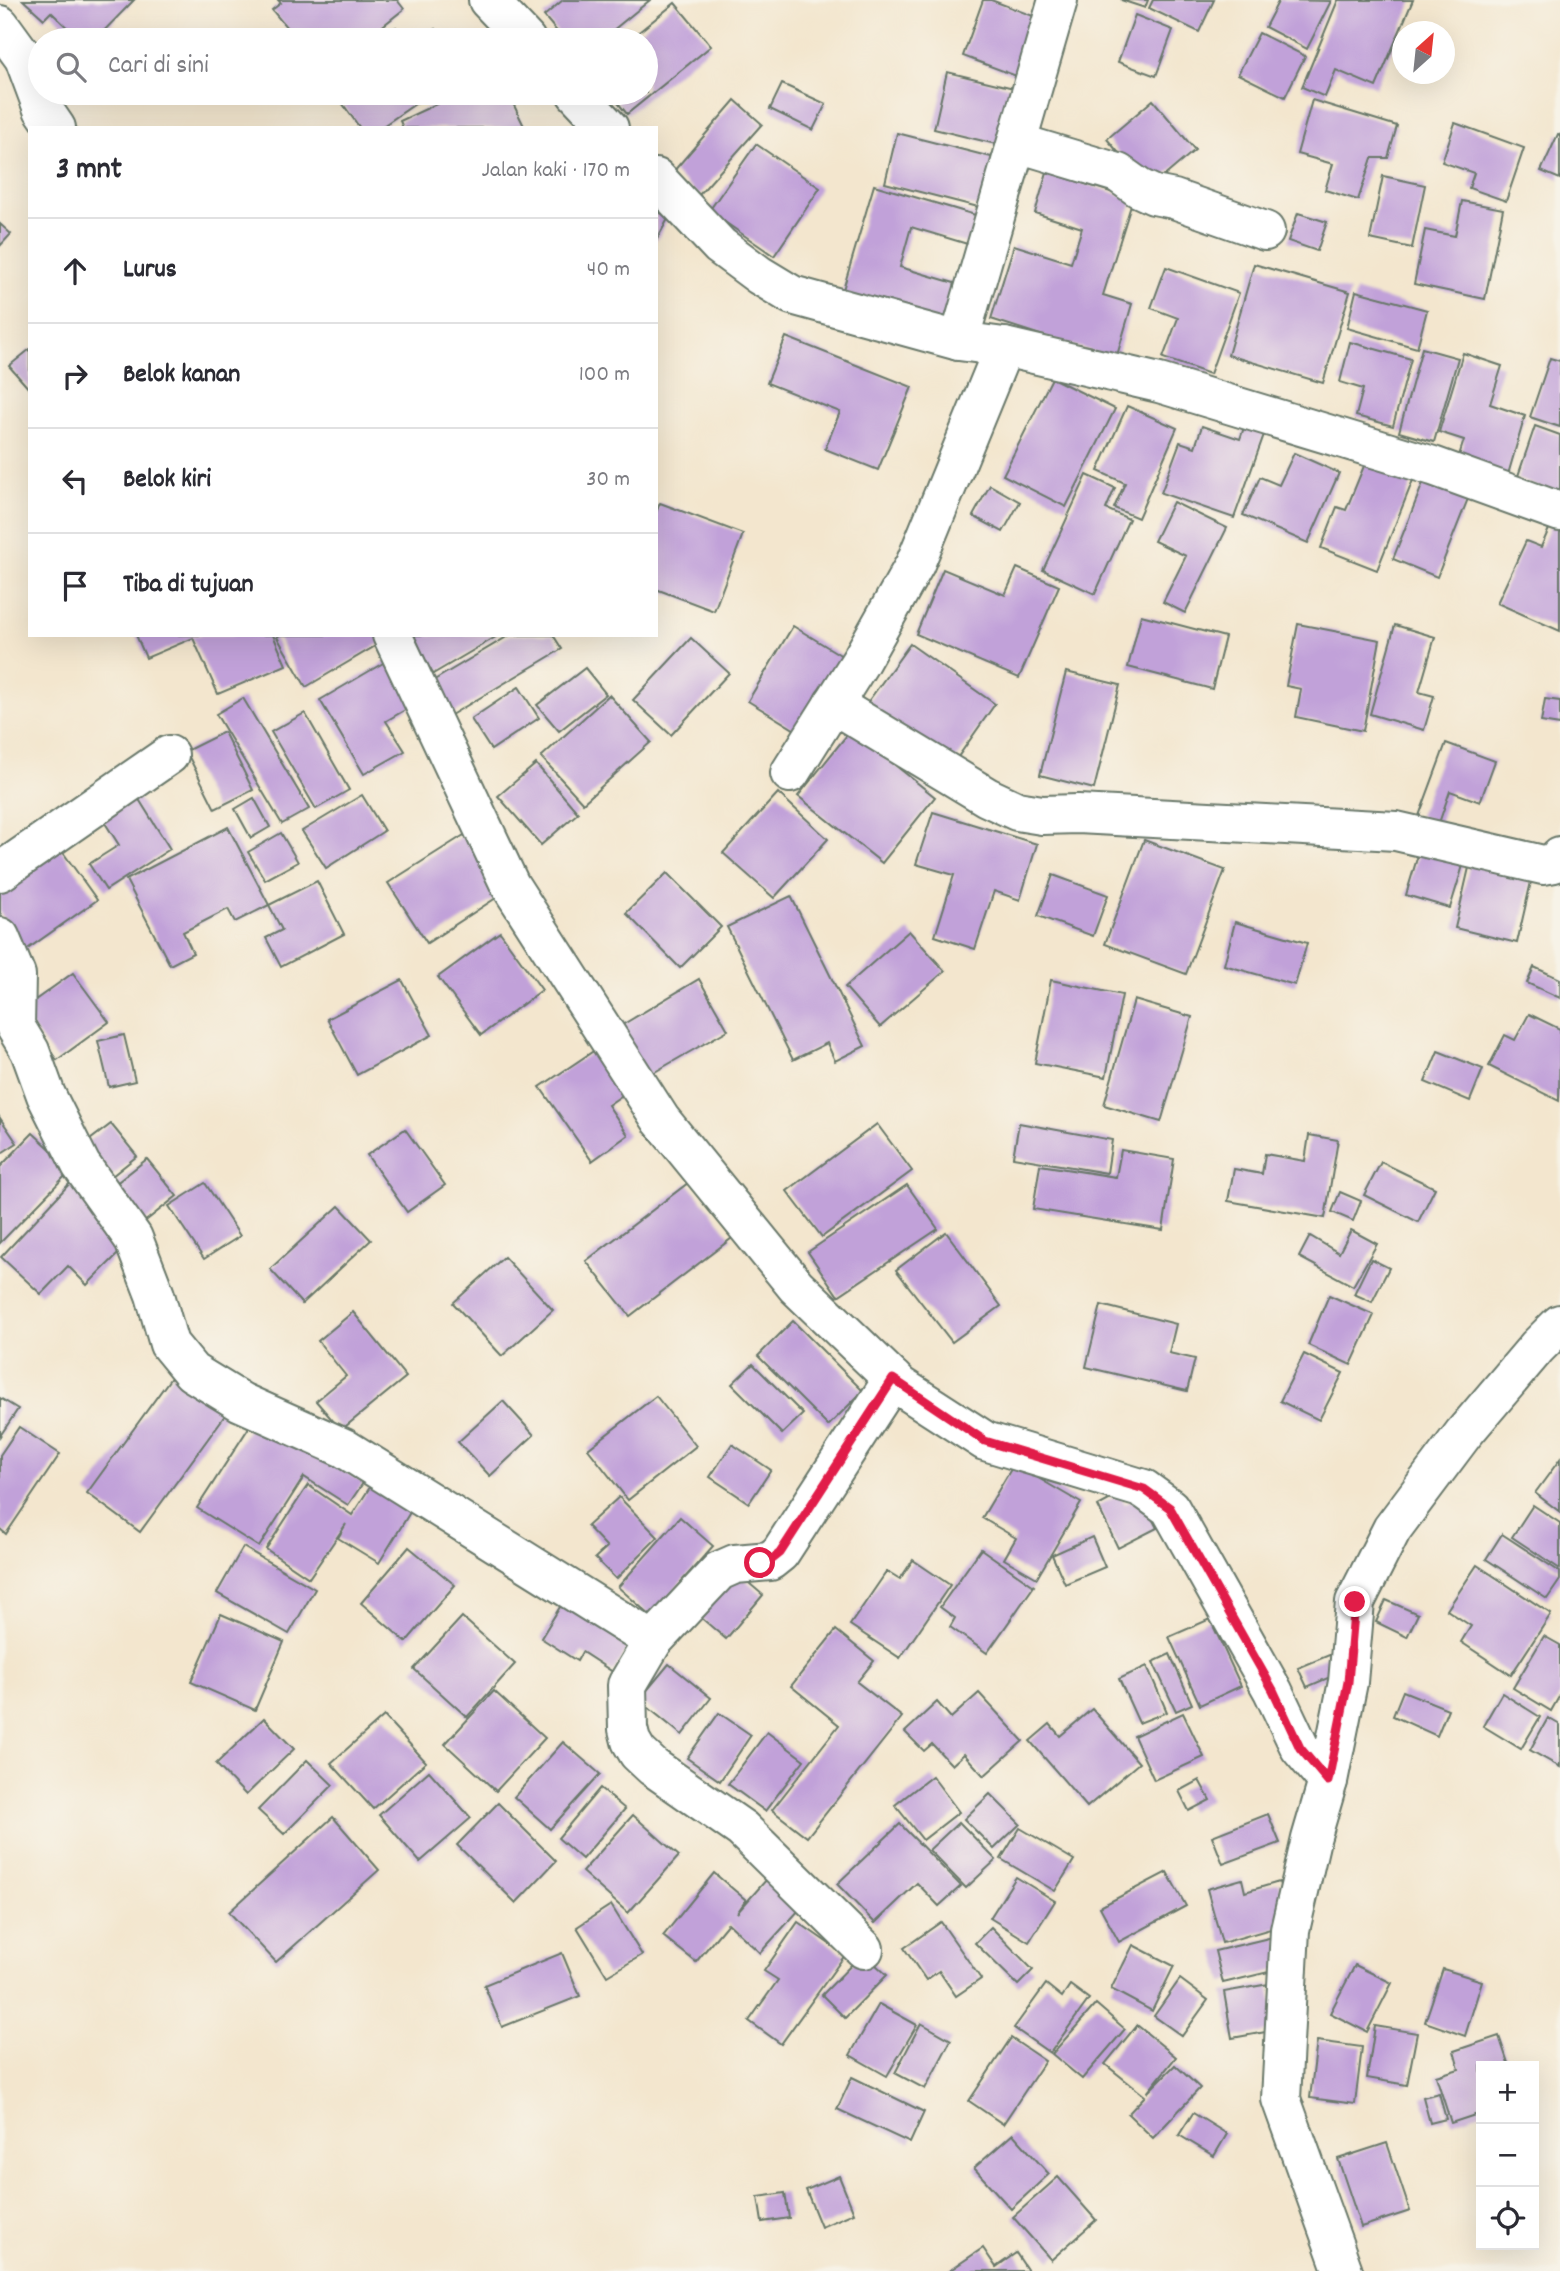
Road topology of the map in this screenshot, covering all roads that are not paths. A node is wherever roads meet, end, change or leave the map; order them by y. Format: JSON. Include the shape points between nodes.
{"nodes":[{"id":1,"x":488,"y":0,"type":"edge"},
{"id":2,"x":1058,"y":0,"type":"edge"},
{"id":3,"x":0,"y":25,"type":"edge"},
{"id":4,"x":515,"y":28,"type":"edge"},
{"id":5,"x":28,"y":69,"type":"edge"},
{"id":6,"x":42,"y":105,"type":"edge"},
{"id":7,"x":587,"y":105,"type":"edge"},
{"id":8,"x":55,"y":126,"type":"edge"},
{"id":9,"x":607,"y":126,"type":"edge"},
{"id":10,"x":1018,"y":143,"type":"junction"},
{"id":11,"x":658,"y":180,"type":"edge"},
{"id":12,"x":1265,"y":232,"type":"dead end"},
{"id":13,"x":959,"y":341,"type":"junction"},
{"id":14,"x":1004,"y":347,"type":"junction"},
{"id":15,"x":1560,"y":512,"type":"edge"},
{"id":16,"x":393,"y":637,"type":"edge"},
{"id":17,"x":833,"y":704,"type":"junction"},
{"id":18,"x":169,"y":755,"type":"dead end"},
{"id":19,"x":790,"y":773,"type":"dead end"},
{"id":20,"x":1560,"y":856,"type":"edge"},
{"id":21,"x":0,"y":872,"type":"edge"},
{"id":22,"x":0,"y":937,"type":"edge"},
{"id":23,"x":1560,"y":1324,"type":"edge"},
{"id":24,"x":893,"y":1379,"type":"junction"},
{"id":25,"x":653,"y":1641,"type":"junction"},
{"id":26,"x":1328,"y":1781,"type":"junction"},
{"id":27,"x":864,"y":1949,"type":"dead end"},
{"id":28,"x":1343,"y":2271,"type":"edge"}],
"edges":[{"from":1,"to":4,"type":"street"},
{"from":2,"to":10,"type":"street"},
{"from":3,"to":5,"type":"street"},
{"from":6,"to":8,"type":"street"},
{"from":7,"to":9,"type":"street"},
{"from":10,"to":12,"type":"street","via":[[1118,173],[1154,195]]},
{"from":10,"to":13,"type":"street"},
{"from":11,"to":13,"type":"street","via":[[720,246],[792,295]]},
{"from":13,"to":14,"type":"street"},
{"from":14,"to":15,"type":"street","via":[[1159,383],[1433,466]]},
{"from":14,"to":17,"type":"street","via":[[915,564]]},
{"from":16,"to":24,"type":"street","via":[[510,885],[662,1120],[796,1286]]},
{"from":17,"to":19,"type":"street"},
{"from":17,"to":20,"type":"street","via":[[1017,811],[1396,831],[1543,865]]},
{"from":18,"to":21,"type":"street"},
{"from":22,"to":25,"type":"street","via":[[16,975],[15,1026],[81,1165],[133,1238],[169,1344],[192,1373],[241,1402],[344,1448]]},
{"from":23,"to":26,"type":"street","via":[[1464,1433],[1392,1529],[1367,1578],[1355,1602],[1348,1682]]},
{"from":24,"to":25,"type":"street","via":[[780,1553],[770,1561],[735,1564],[719,1571]]},
{"from":24,"to":26,"type":"street","via":[[985,1441],[1144,1489],[1170,1508],[1273,1690],[1300,1748]]},
{"from":25,"to":27,"type":"street","via":[[627,1685],[628,1729],[638,1753],[742,1829]]},
{"from":26,"to":28,"type":"street","via":[[1290,1930],[1281,2099]]}]}
